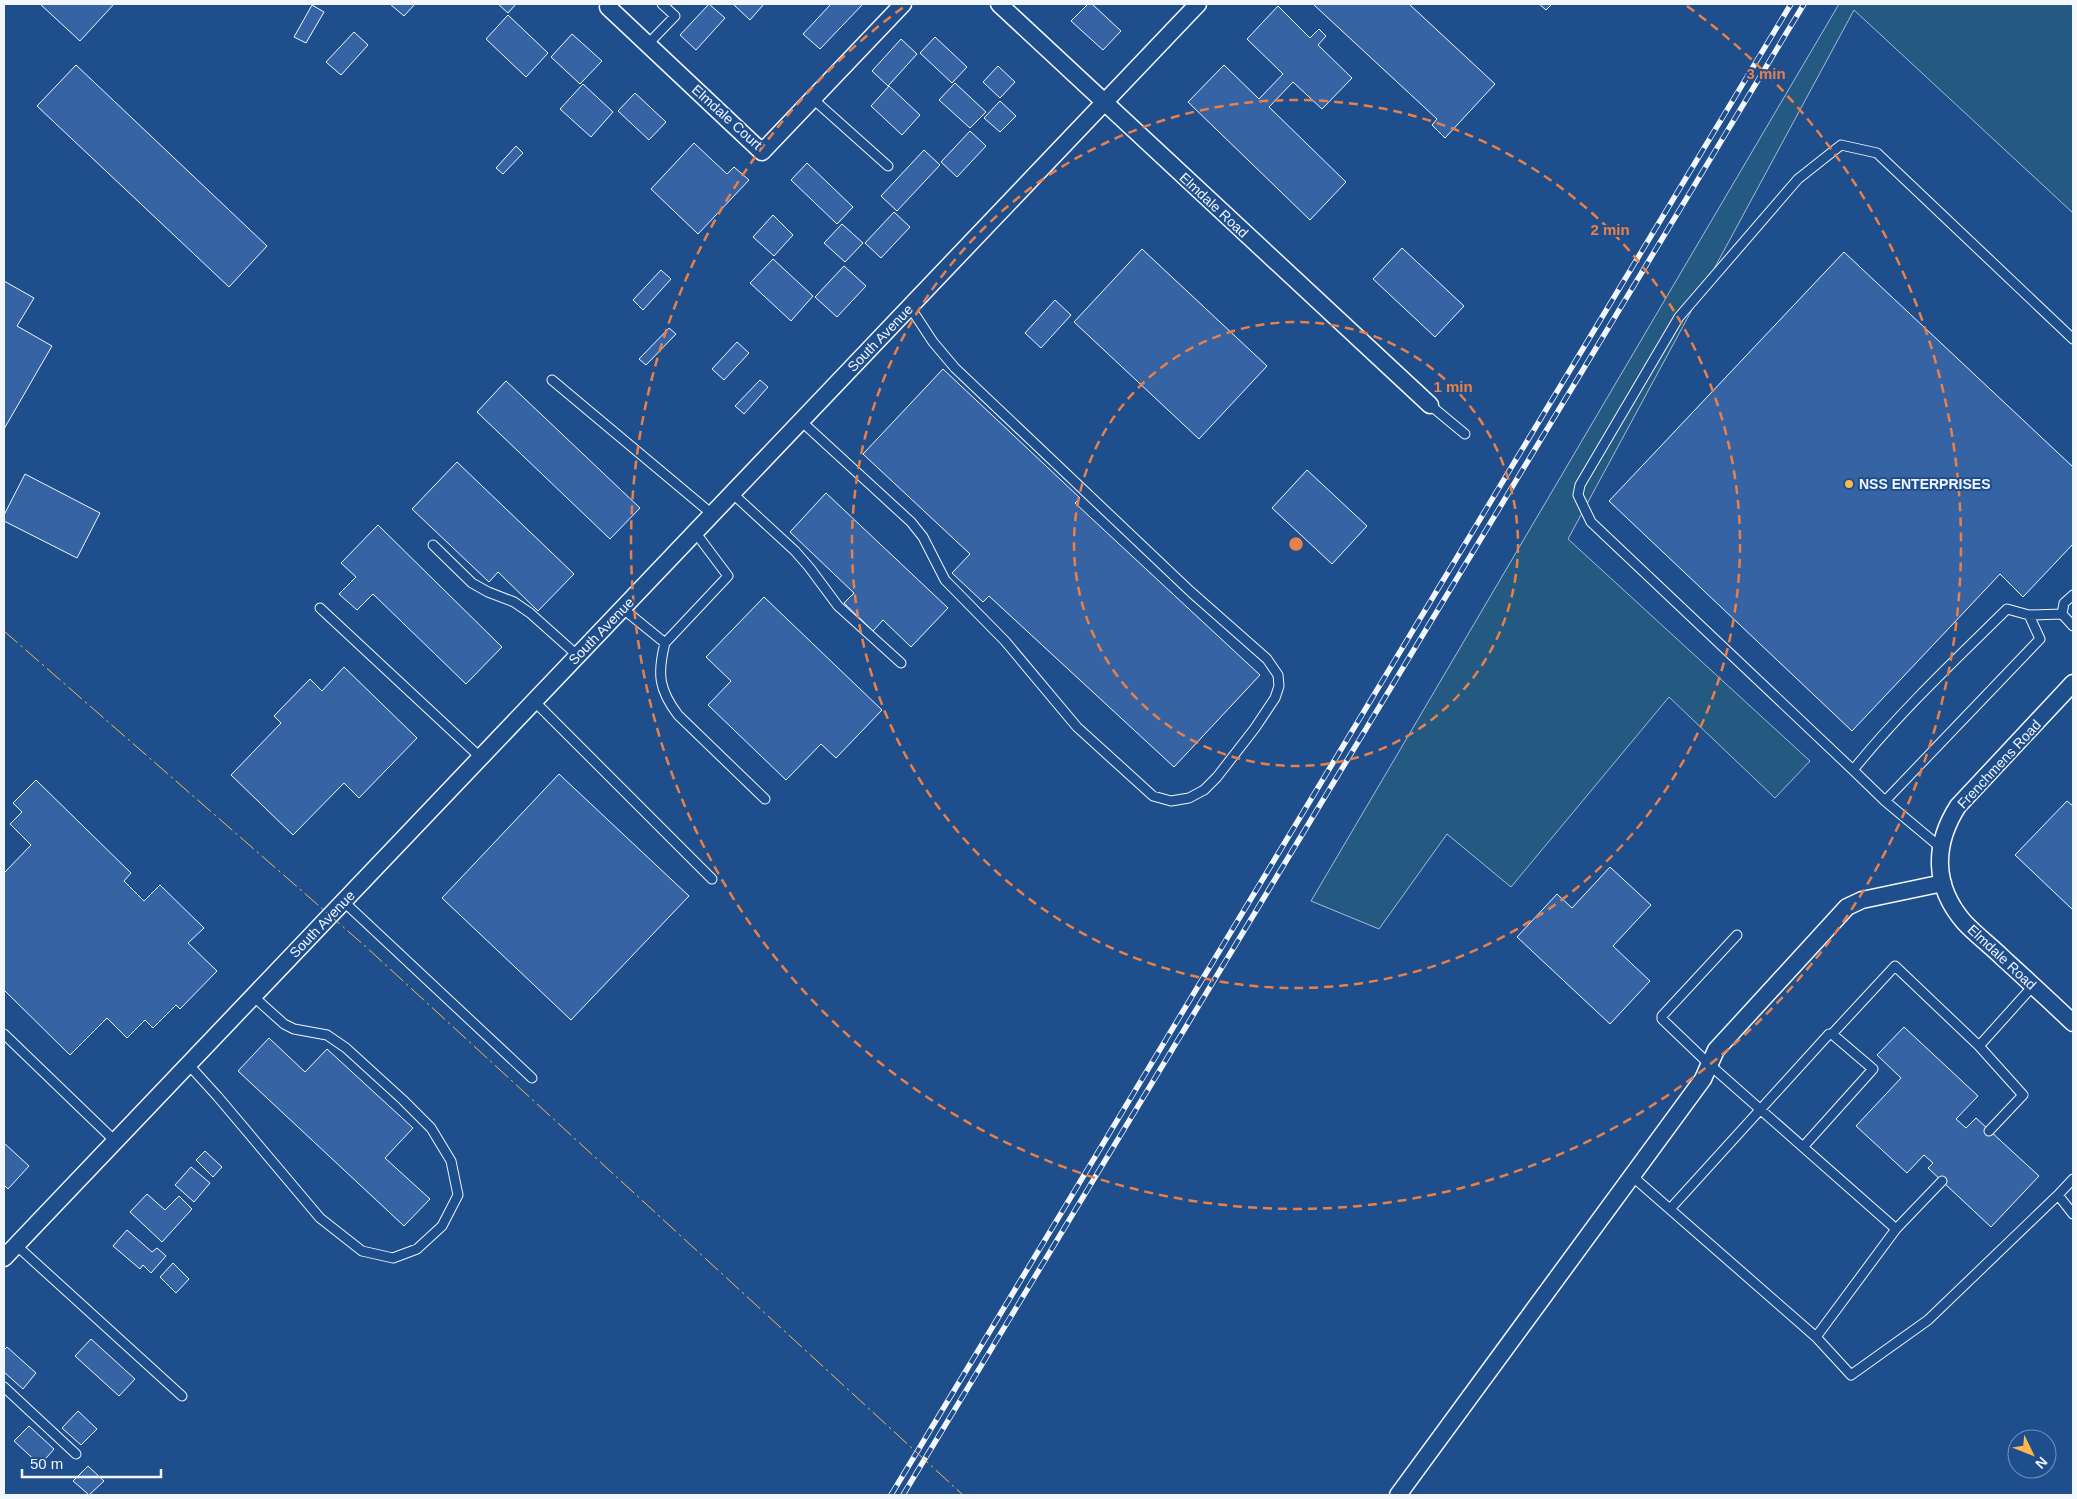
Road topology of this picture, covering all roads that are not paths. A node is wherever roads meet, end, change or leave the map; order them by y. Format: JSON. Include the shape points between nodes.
{"nodes":[{"id":1,"x":662,"y":4,"type":"edge"},
{"id":2,"x":903,"y":4,"type":"edge"},
{"id":3,"x":999,"y":4,"type":"edge"},
{"id":4,"x":1198,"y":4,"type":"edge"},
{"id":5,"x":610,"y":5,"type":"edge"},
{"id":6,"x":648,"y":44,"type":"junction"},
{"id":7,"x":813,"y":99,"type":"junction"},
{"id":8,"x":1104,"y":103,"type":"junction"},
{"id":9,"x":888,"y":166,"type":"dead end"},
{"id":10,"x":910,"y":307,"type":"junction"},
{"id":11,"x":2073,"y":339,"type":"edge"},
{"id":12,"x":552,"y":380,"type":"dead end"},
{"id":13,"x":1430,"y":405,"type":"joint"},
{"id":14,"x":801,"y":420,"type":"junction"},
{"id":15,"x":1465,"y":434,"type":"dead end"},
{"id":16,"x":732,"y":493,"type":"junction"},
{"id":17,"x":712,"y":514,"type":"junction"},
{"id":18,"x":695,"y":532,"type":"junction"},
{"id":19,"x":433,"y":545,"type":"dead end"},
{"id":20,"x":2073,"y":595,"type":"edge"},
{"id":21,"x":320,"y":608,"type":"dead end"},
{"id":22,"x":622,"y":608,"type":"junction"},
{"id":23,"x":2062,"y":614,"type":"junction"},
{"id":24,"x":2029,"y":615,"type":"junction"},
{"id":25,"x":2073,"y":626,"type":"edge"},
{"id":26,"x":665,"y":644,"type":"junction"},
{"id":27,"x":577,"y":656,"type":"junction"},
{"id":28,"x":901,"y":663,"type":"dead end"},
{"id":29,"x":2072,"y":686,"type":"edge"},
{"id":30,"x":534,"y":702,"type":"junction"},
{"id":31,"x":480,"y":757,"type":"junction"},
{"id":32,"x":1853,"y":770,"type":"junction"},
{"id":33,"x":765,"y":799,"type":"dead end"},
{"id":34,"x":1885,"y":801,"type":"junction"},
{"id":35,"x":1940,"y":847,"type":"junction"},
{"id":36,"x":712,"y":879,"type":"dead end"},
{"id":37,"x":1943,"y":883,"type":"junction"},
{"id":38,"x":344,"y":901,"type":"junction"},
{"id":39,"x":1737,"y":935,"type":"dead end"},
{"id":40,"x":2033,"y":986,"type":"junction"},
{"id":41,"x":253,"y":996,"type":"junction"},
{"id":42,"x":2073,"y":1023,"type":"edge"},
{"id":43,"x":4,"y":1034,"type":"edge"},
{"id":44,"x":1832,"y":1034,"type":"junction"},
{"id":45,"x":1979,"y":1046,"type":"junction"},
{"id":46,"x":188,"y":1064,"type":"junction"},
{"id":47,"x":1710,"y":1065,"type":"junction"},
{"id":48,"x":532,"y":1078,"type":"dead end"},
{"id":49,"x":1760,"y":1109,"type":"junction"},
{"id":50,"x":1990,"y":1131,"type":"dead end"},
{"id":51,"x":115,"y":1141,"type":"junction"},
{"id":52,"x":1803,"y":1147,"type":"junction"},
{"id":53,"x":1632,"y":1176,"type":"junction"},
{"id":54,"x":2073,"y":1179,"type":"edge"},
{"id":55,"x":1942,"y":1181,"type":"dead end"},
{"id":56,"x":2058,"y":1195,"type":"junction"},
{"id":57,"x":1670,"y":1209,"type":"junction"},
{"id":58,"x":2073,"y":1214,"type":"edge"},
{"id":59,"x":1896,"y":1229,"type":"junction"},
{"id":60,"x":16,"y":1245,"type":"junction"},
{"id":61,"x":4,"y":1258,"type":"edge"},
{"id":62,"x":1816,"y":1337,"type":"junction"},
{"id":63,"x":4,"y":1387,"type":"edge"},
{"id":64,"x":182,"y":1396,"type":"dead end"},
{"id":65,"x":76,"y":1454,"type":"dead end"},
{"id":66,"x":1398,"y":1495,"type":"edge"}],
"edges":[{"from":1,"to":6,"type":"lane","via":[[675,16]]},
{"from":2,"to":7,"type":"street","name":"Elmdale Court"},
{"from":3,"to":8,"type":"street","name":"Elmdale Road"},
{"from":4,"to":8,"type":"street","name":"South Avenue"},
{"from":5,"to":6,"type":"street","name":"Elmdale Court"},
{"from":6,"to":7,"type":"street","name":"Elmdale Court","via":[[762,152]]},
{"from":7,"to":9,"type":"lane"},
{"from":8,"to":10,"type":"street","name":"South Avenue"},
{"from":8,"to":13,"type":"street","name":"Elmdale Road"},
{"from":10,"to":14,"type":"street","name":"South Avenue"},
{"from":10,"to":14,"type":"lane","via":[[955,368],[1191,592],[1267,659],[1278,675],[1275,698],[1217,777],[1204,790],[1189,798],[1171,800],[1153,796],[1128,775],[1077,727],[1005,640],[945,580],[923,537],[911,522]]},
{"from":11,"to":32,"type":"lane","via":[[1876,153],[1840,145],[1798,180],[1679,317],[1580,485],[1578,495],[1591,522]]},
{"from":12,"to":17,"type":"lane"},
{"from":13,"to":15,"type":"lane"},
{"from":14,"to":16,"type":"street","name":"South Avenue"},
{"from":16,"to":17,"type":"street","name":"South Avenue"},
{"from":16,"to":28,"type":"lane","via":[[795,551],[838,606]]},
{"from":17,"to":18,"type":"street","name":"South Avenue"},
{"from":18,"to":22,"type":"street","name":"South Avenue"},
{"from":18,"to":26,"type":"lane","via":[[728,576]]},
{"from":19,"to":27,"type":"lane","via":[[472,583],[530,613]]},
{"from":20,"to":23,"type":"lane","via":[[2064,603]]},
{"from":21,"to":31,"type":"lane"},
{"from":22,"to":26,"type":"lane"},
{"from":22,"to":27,"type":"street","name":"South Avenue"},
{"from":23,"to":24,"type":"lane"},
{"from":23,"to":25,"type":"lane"},
{"from":24,"to":32,"type":"lane","via":[[2007,609],[1956,658]]},
{"from":24,"to":34,"type":"lane","via":[[2040,639]]},
{"from":26,"to":33,"type":"lane","via":[[660,661],[661,683],[667,699],[678,715]]},
{"from":27,"to":30,"type":"street","name":"South Avenue"},
{"from":29,"to":35,"type":"street","name":"Frenchmens Road","via":[[1958,806]]},
{"from":30,"to":31,"type":"street","name":"South Avenue"},
{"from":30,"to":36,"type":"lane"},
{"from":31,"to":38,"type":"street","name":"South Avenue"},
{"from":32,"to":34,"type":"lane"},
{"from":34,"to":35,"type":"lane"},
{"from":35,"to":37,"type":"street","name":"Frenchmens Road"},
{"from":37,"to":40,"type":"street","name":"Elmdale Road","via":[[1965,923]]},
{"from":37,"to":47,"type":"street","via":[[1862,900],[1847,907],[1716,1050]]},
{"from":38,"to":41,"type":"street","name":"South Avenue"},
{"from":38,"to":48,"type":"lane"},
{"from":39,"to":47,"type":"lane","via":[[1662,1016]]},
{"from":40,"to":42,"type":"street","name":"Elmdale Road"},
{"from":40,"to":45,"type":"lane"},
{"from":41,"to":46,"type":"street","name":"South Avenue"},
{"from":41,"to":46,"type":"lane","via":[[284,1024],[327,1035],[346,1048],[430,1128],[451,1161],[458,1195],[442,1226],[417,1249],[393,1258],[362,1251],[320,1218]]},
{"from":43,"to":51,"type":"lane"},
{"from":44,"to":45,"type":"lane","via":[[1895,966]]},
{"from":44,"to":49,"type":"lane"},
{"from":44,"to":52,"type":"lane","via":[[1873,1069]]},
{"from":45,"to":50,"type":"lane","via":[[2023,1095]]},
{"from":46,"to":51,"type":"street","name":"South Avenue"},
{"from":47,"to":49,"type":"lane"},
{"from":47,"to":53,"type":"street","via":[[1704,1079]]},
{"from":49,"to":52,"type":"lane"},
{"from":49,"to":57,"type":"lane"},
{"from":51,"to":60,"type":"street","name":"South Avenue"},
{"from":52,"to":59,"type":"lane"},
{"from":53,"to":57,"type":"lane"},
{"from":53,"to":66,"type":"street"},
{"from":54,"to":56,"type":"lane"},
{"from":55,"to":59,"type":"lane"},
{"from":56,"to":58,"type":"lane"},
{"from":56,"to":62,"type":"lane","via":[[1928,1320],[1851,1374]]},
{"from":57,"to":62,"type":"lane"},
{"from":59,"to":62,"type":"lane"},
{"from":60,"to":61,"type":"street","name":"South Avenue"},
{"from":60,"to":64,"type":"lane"},
{"from":63,"to":65,"type":"lane"}]}
